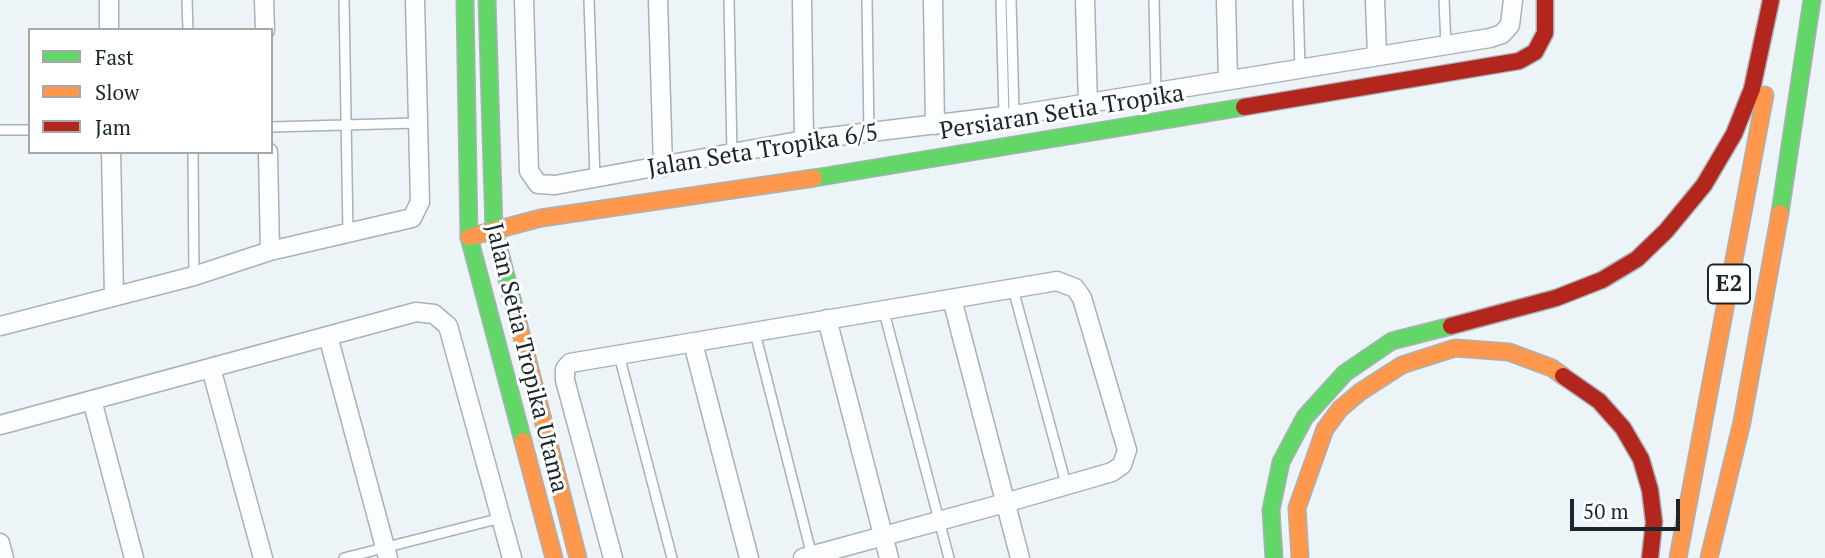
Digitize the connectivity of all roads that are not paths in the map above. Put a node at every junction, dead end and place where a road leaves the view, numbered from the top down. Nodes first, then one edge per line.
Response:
1 (108, 0) edge
2 (187, 0) edge
3 (264, 0) edge
4 (344, 0) edge
5 (415, 0) edge
6 (465, 0) edge
7 (487, 0) edge
8 (524, 0) edge
9 (589, 0) edge
10 (658, 0) edge
11 (729, 0) edge
12 (802, 0) edge
13 (867, 0) edge
14 (933, 0) edge
15 (1001, 0) edge
16 (1011, 0) edge
17 (1085, 0) edge
18 (1154, 0) edge
19 (1226, 0) edge
20 (1298, 0) edge
21 (1375, 0) edge
22 (1444, 0) edge
23 (1545, 0) edge
24 (1771, 0) edge
25 (1782, 0) edge
26 (1812, 0) edge
27 (1513, 8) edge
28 (109, 28) edge
29 (188, 28) edge
30 (265, 28) edge
31 (1446, 45) junction
32 (1377, 55) junction
33 (1300, 68) junction
34 (1228, 79) junction
35 (1156, 91) junction
36 (1088, 105) junction
37 (1012, 115) junction
38 (417, 123) junction
39 (346, 124) junction
40 (935, 125) junction
41 (273, 127) edge
42 (0, 130) edge
43 (28, 130) edge
44 (869, 134) junction
45 (804, 140) junction
46 (111, 154) edge
47 (193, 154) edge
48 (268, 154) edge
49 (732, 154) junction
50 (663, 167) junction
51 (595, 178) junction
52 (492, 179) junction
53 (541, 218) junction
54 (494, 230) junction
55 (348, 234) junction
56 (469, 237) junction
57 (270, 251) junction
58 (194, 276) junction
59 (1013, 289) junction
60 (114, 296) junction
61 (952, 299) junction
62 (884, 312) junction
63 (827, 319) junction
64 (0, 326) edge
65 (755, 333) junction
66 (328, 336) junction
67 (693, 342) junction
68 (619, 355) junction
69 (211, 368) junction
70 (92, 400) junction
71 (1742, 422) junction
72 (0, 425) edge
73 (1066, 484) junction
74 (1005, 503) junction
75 (501, 518) junction
76 (939, 522) junction
77 (1732, 531) dead end
78 (883, 536) junction
79 (0, 542) edge
80 (386, 553) edge
81 (808, 557) edge
82 (4, 558) edge
83 (134, 558) edge
84 (263, 558) edge
85 (344, 558) edge
86 (512, 558) edge
87 (554, 558) edge
88 (578, 558) edge
89 (613, 558) edge
90 (671, 558) edge
91 (749, 558) edge
92 (889, 558) edge
93 (949, 558) edge
94 (1020, 558) edge
95 (1274, 558) edge
96 (1300, 558) edge
97 (1650, 558) edge
98 (1678, 558) edge
99 (1709, 558) edge

1 - 28 street
2 - 29 lane
3 - 30 street
4 - 39 lane
5 - 38 street
6 - 56 main road, Jalan Setia Tropika Utama
7 - 52 main road, Jalan Setia Tropika Utama
8 - 51 street, Jalan Seta Tropika 6/5
9 - 51 lane
10 - 50 street
11 - 49 lane
12 - 45 street
13 - 44 lane
14 - 40 street
15 - 37 lane
16 - 37 lane
17 - 36 street
18 - 35 lane
19 - 34 street
20 - 33 lane
21 - 32 street
22 - 31 lane
23 - 53 main road, Persiaran Setia Tropika
24 - 95 main road
25 - 98 main road, E2
26 - 71 main road, E2
27 - 31 street, Jalan Seta Tropika 6/5
31 - 32 street, Jalan Seta Tropika 6/5
32 - 33 street, Jalan Seta Tropika 6/5
33 - 34 street, Jalan Seta Tropika 6/5
34 - 35 street, Jalan Seta Tropika 6/5
35 - 36 street, Jalan Seta Tropika 6/5
36 - 37 street, Jalan Seta Tropika 6/5
37 - 40 street, Jalan Seta Tropika 6/5
38 - 39 lane
38 - 55 street
39 - 41 lane
39 - 55 lane
40 - 44 street, Jalan Seta Tropika 6/5
42 - 43 lane
44 - 45 street, Jalan Seta Tropika 6/5
45 - 49 street, Jalan Seta Tropika 6/5
46 - 60 street
47 - 58 lane
48 - 57 street
49 - 50 street, Jalan Seta Tropika 6/5
50 - 51 street, Jalan Seta Tropika 6/5
52 - 53 main road
52 - 54 main road, Jalan Setia Tropika Utama
53 - 54 main road, Persiaran Setia Tropika
54 - 56 main road, Persiaran Setia Tropika
54 - 88 main road, Jalan Setia Tropika Utama
55 - 57 street
56 - 87 main road, Jalan Setia Tropika Utama
57 - 58 street
58 - 60 street
59 - 61 street
59 - 73 lane
59 - 73 street
60 - 64 street
61 - 62 street
61 - 74 street
62 - 63 street
62 - 76 lane
63 - 65 street
63 - 78 street
65 - 67 street
65 - 81 lane
66 - 69 street
66 - 75 street
66 - 80 street
67 - 68 street
67 - 91 street
68 - 89 street
68 - 90 lane
69 - 70 street
69 - 84 street
70 - 72 street
70 - 83 street
71 - 77 main road
71 - 99 main road, E2
73 - 74 street
74 - 76 street
74 - 94 street
75 - 80 lane
75 - 86 street
76 - 78 street
76 - 93 lane
78 - 81 street
78 - 92 street
79 - 82 street
80 - 85 lane
96 - 97 main road

